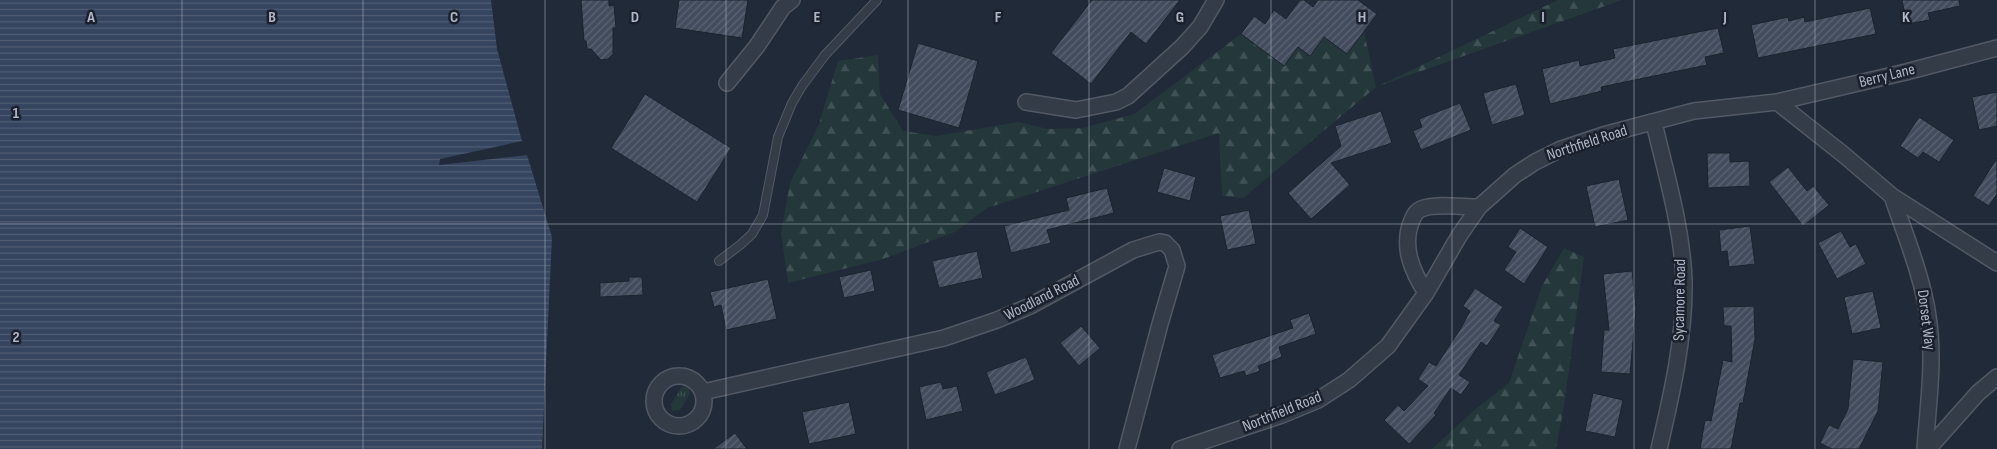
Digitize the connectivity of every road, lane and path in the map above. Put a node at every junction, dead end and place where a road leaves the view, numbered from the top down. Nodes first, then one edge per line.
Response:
1 (792, 0) edge
2 (877, 0) edge
3 (1216, 0) edge
4 (1997, 48) edge
5 (727, 83) dead end
6 (1026, 102) dead end
7 (1777, 102) junction
8 (1654, 123) junction
9 (1892, 196) junction
10 (1479, 207) junction
11 (719, 261) dead end
12 (1997, 262) edge
13 (1426, 293) junction
14 (1997, 377) edge
15 (703, 392) dead end
16 (1127, 449) edge
17 (1180, 449) edge
18 (1659, 449) edge
19 (1926, 449) edge

1 - 5 street
2 - 11 lane
3 - 6 street
4 - 7 street, Berry Lane
7 - 8 street, Northfield Road
7 - 9 street
8 - 10 street, Northfield Road
8 - 18 street, Sycamore Road
9 - 12 street
9 - 19 street, Dorset Way
10 - 13 street, Northfield Road
10 - 13 street
13 - 17 street, Northfield Road
14 - 19 street
15 - 16 street, Woodland Road

